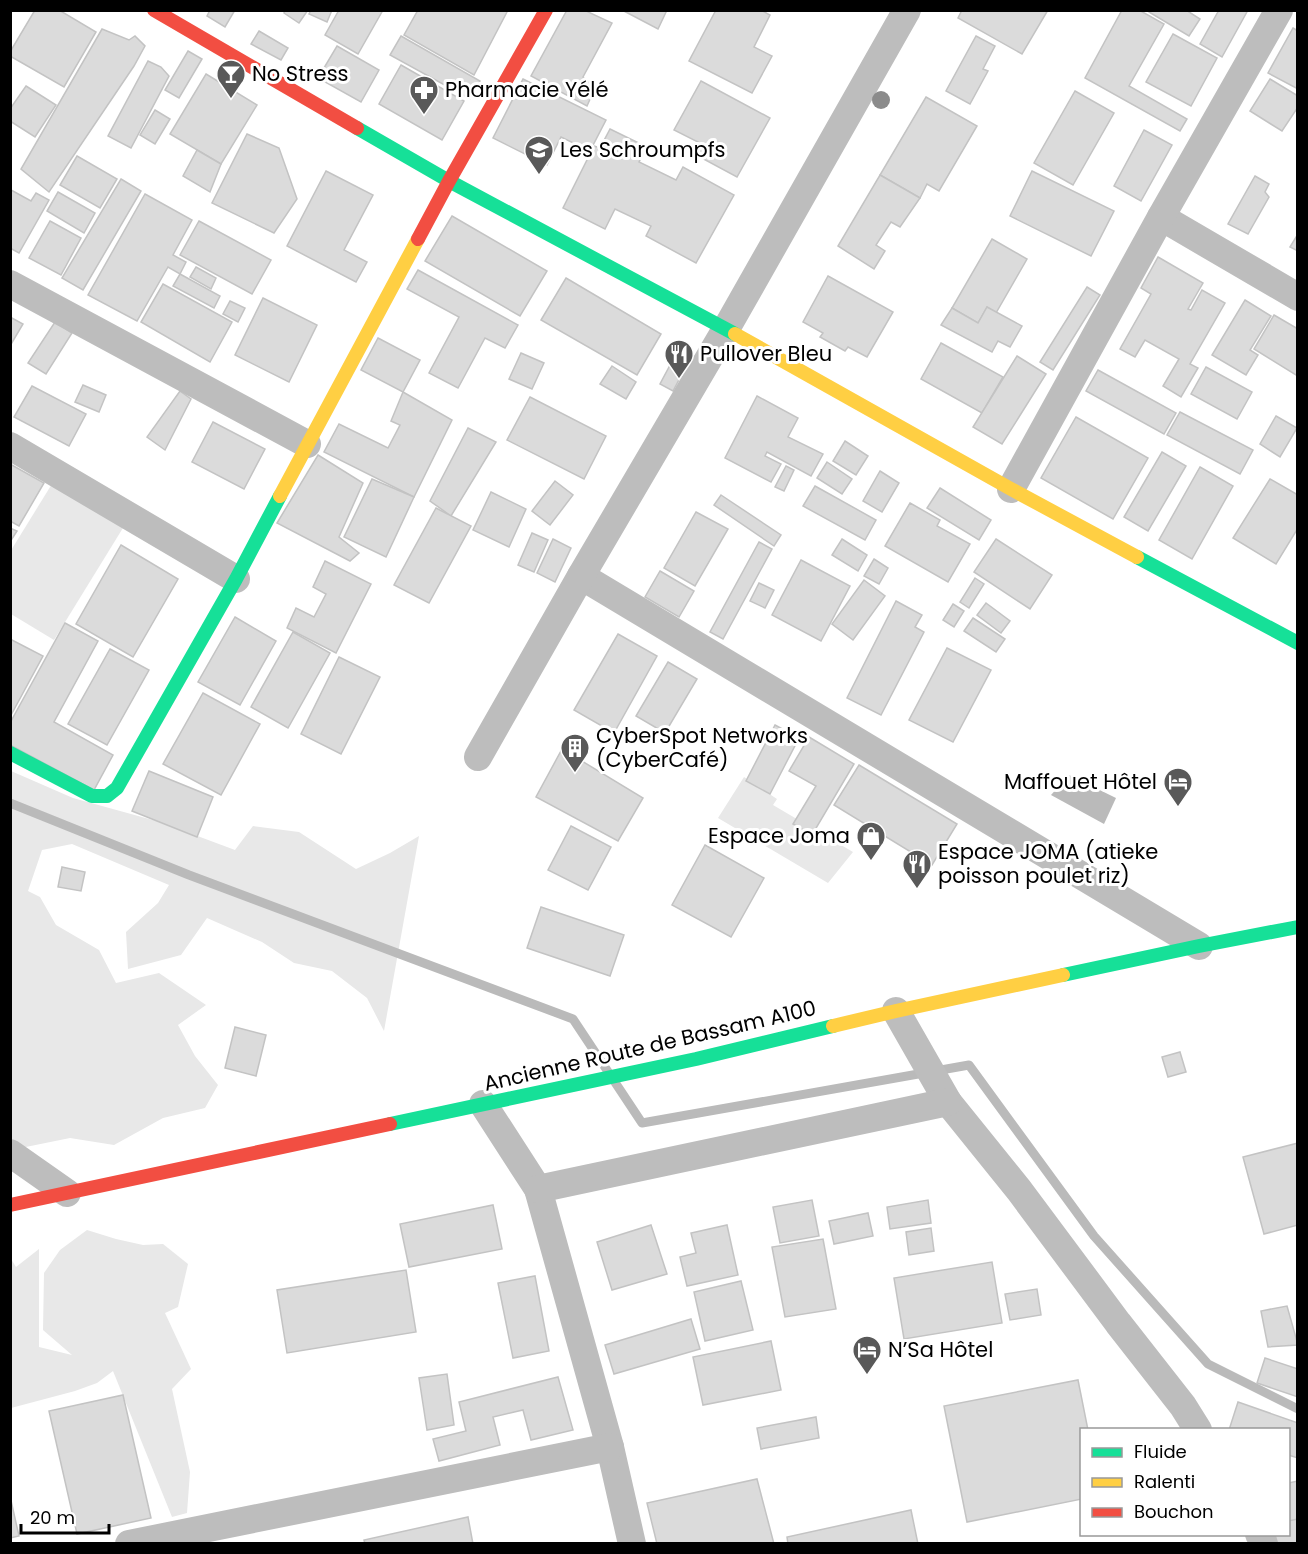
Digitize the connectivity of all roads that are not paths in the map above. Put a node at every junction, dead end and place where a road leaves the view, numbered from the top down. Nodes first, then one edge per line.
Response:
1 (154, 10) edge
2 (546, 10) edge
3 (907, 10) edge
4 (1279, 10) edge
5 (449, 181) junction
6 (1161, 218) junction
7 (10, 284) edge
8 (1298, 297) edge
9 (726, 329) junction
10 (307, 444) junction
11 (10, 446) edge
12 (1011, 489) junction
13 (580, 576) junction
14 (236, 579) junction
15 (1298, 643) edge
16 (10, 753) edge
17 (478, 757) dead end
18 (1298, 927) edge
19 (1199, 946) junction
20 (896, 1011) junction
21 (948, 1102) junction
22 (483, 1104) junction
23 (10, 1153) edge
24 (538, 1189) junction
25 (67, 1193) junction
26 (10, 1205) edge
27 (1197, 1428) edge
28 (610, 1447) junction
29 (174, 1539) edge
30 (129, 1544) edge
31 (632, 1544) edge

1 - 5 street
2 - 5 street
3 - 9 street
4 - 6 street
5 - 9 street
5 - 10 street
6 - 8 street
6 - 12 street
7 - 10 street
9 - 12 street
9 - 13 street
10 - 14 street
11 - 14 street
12 - 15 street
13 - 17 street
13 - 19 street
14 - 16 street
18 - 19 street, Ancienne Route de Bassam A100
19 - 20 street, Ancienne Route de Bassam A100
20 - 21 street
20 - 22 street, Ancienne Route de Bassam A100
21 - 24 street
21 - 27 street
22 - 24 street
22 - 25 street, Ancienne Route de Bassam A100
23 - 25 street
24 - 28 street
25 - 26 street, Ancienne Route de Bassam A100
28 - 29 street
28 - 31 street
29 - 30 street

